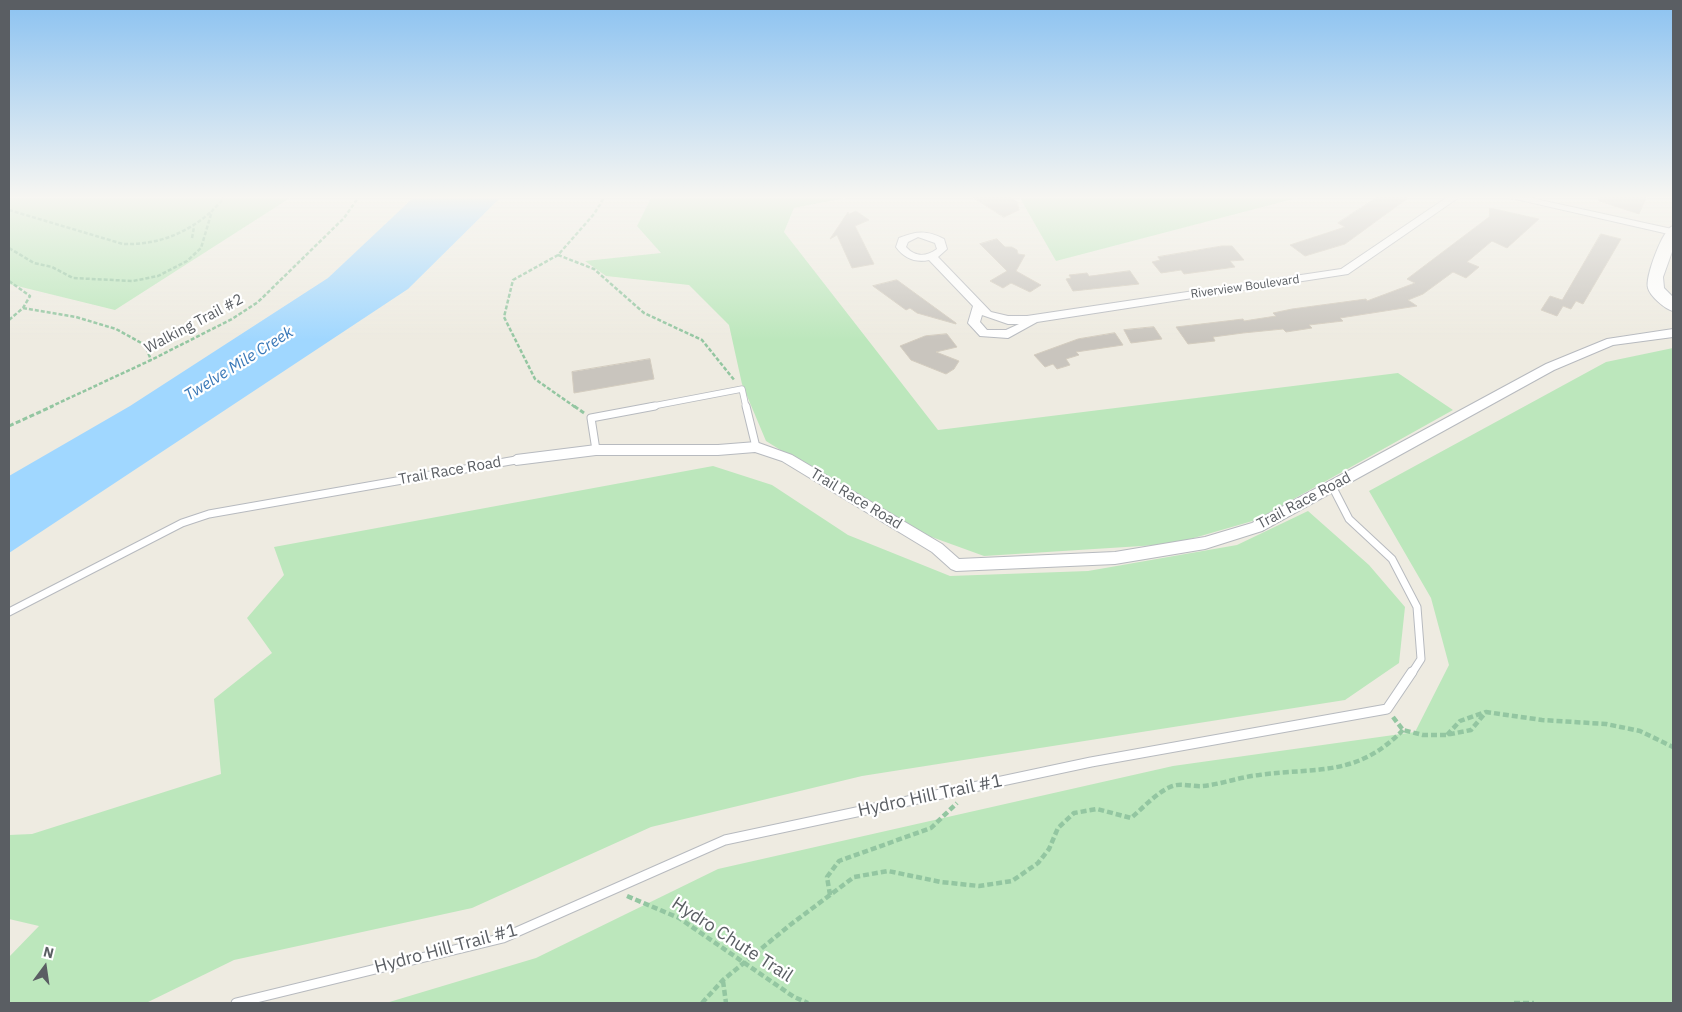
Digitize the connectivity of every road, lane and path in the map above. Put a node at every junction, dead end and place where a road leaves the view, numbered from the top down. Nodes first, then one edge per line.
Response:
1 (202, 245) edge
2 (316, 245) edge
3 (567, 245) edge
4 (1383, 245) edge
5 (1667, 245) edge
6 (9, 248) edge
7 (558, 255) junction
8 (932, 257) dead end
9 (9, 281) edge
10 (979, 305) junction
11 (1673, 306) edge
12 (23, 308) junction
13 (1044, 316) junction
14 (9, 320) edge
15 (1673, 333) edge
16 (151, 360) junction
17 (742, 389) junction
18 (591, 418) junction
19 (9, 426) edge
20 (756, 448) junction
21 (596, 450) junction
22 (516, 460) joint
23 (1332, 486) junction
24 (9, 612) edge
25 (1387, 709) junction
26 (1486, 712) junction
27 (1403, 730) junction
28 (1446, 736) junction
29 (1673, 746) edge
30 (959, 790) junction
31 (613, 890) junction
32 (830, 895) junction
33 (746, 962) junction
34 (723, 980) junction
35 (236, 1003) edge
36 (702, 1003) edge
37 (726, 1003) edge
38 (808, 1003) edge
39 (1516, 1003) edge
40 (1534, 1003) edge

1 - 6 path
2 - 16 path, Walking Trail #2
3 - 7 path
4 - 13 street, Riverview Boulevard
5 - 11 street
7 - 17 path
7 - 18 path
8 - 10 street, Riverview Boulevard
9 - 12 path
10 - 13 street, Riverview Boulevard
10 - 13 street, Riverview Boulevard
12 - 14 path
12 - 16 path
15 - 23 street, Trail Race Road
16 - 19 path, Walking Trail #2
17 - 18 lane
17 - 20 lane
18 - 21 lane
20 - 21 street, Trail Race Road
20 - 23 street, Trail Race Road
21 - 22 street, Trail Race Road
22 - 24 lane, Trail Race Road
23 - 25 lane
25 - 27 path
25 - 30 lane, Hydro Hill Trail #1
26 - 28 path
26 - 28 path
26 - 29 path
27 - 28 path
27 - 32 path
30 - 31 lane, Hydro Hill Trail #1
30 - 32 path
31 - 33 path, Hydro Chute Trail
31 - 35 lane, Hydro Hill Trail #1
32 - 33 path
33 - 34 path
33 - 38 path, Hydro Chute Trail
34 - 36 path
34 - 37 path
39 - 40 path

